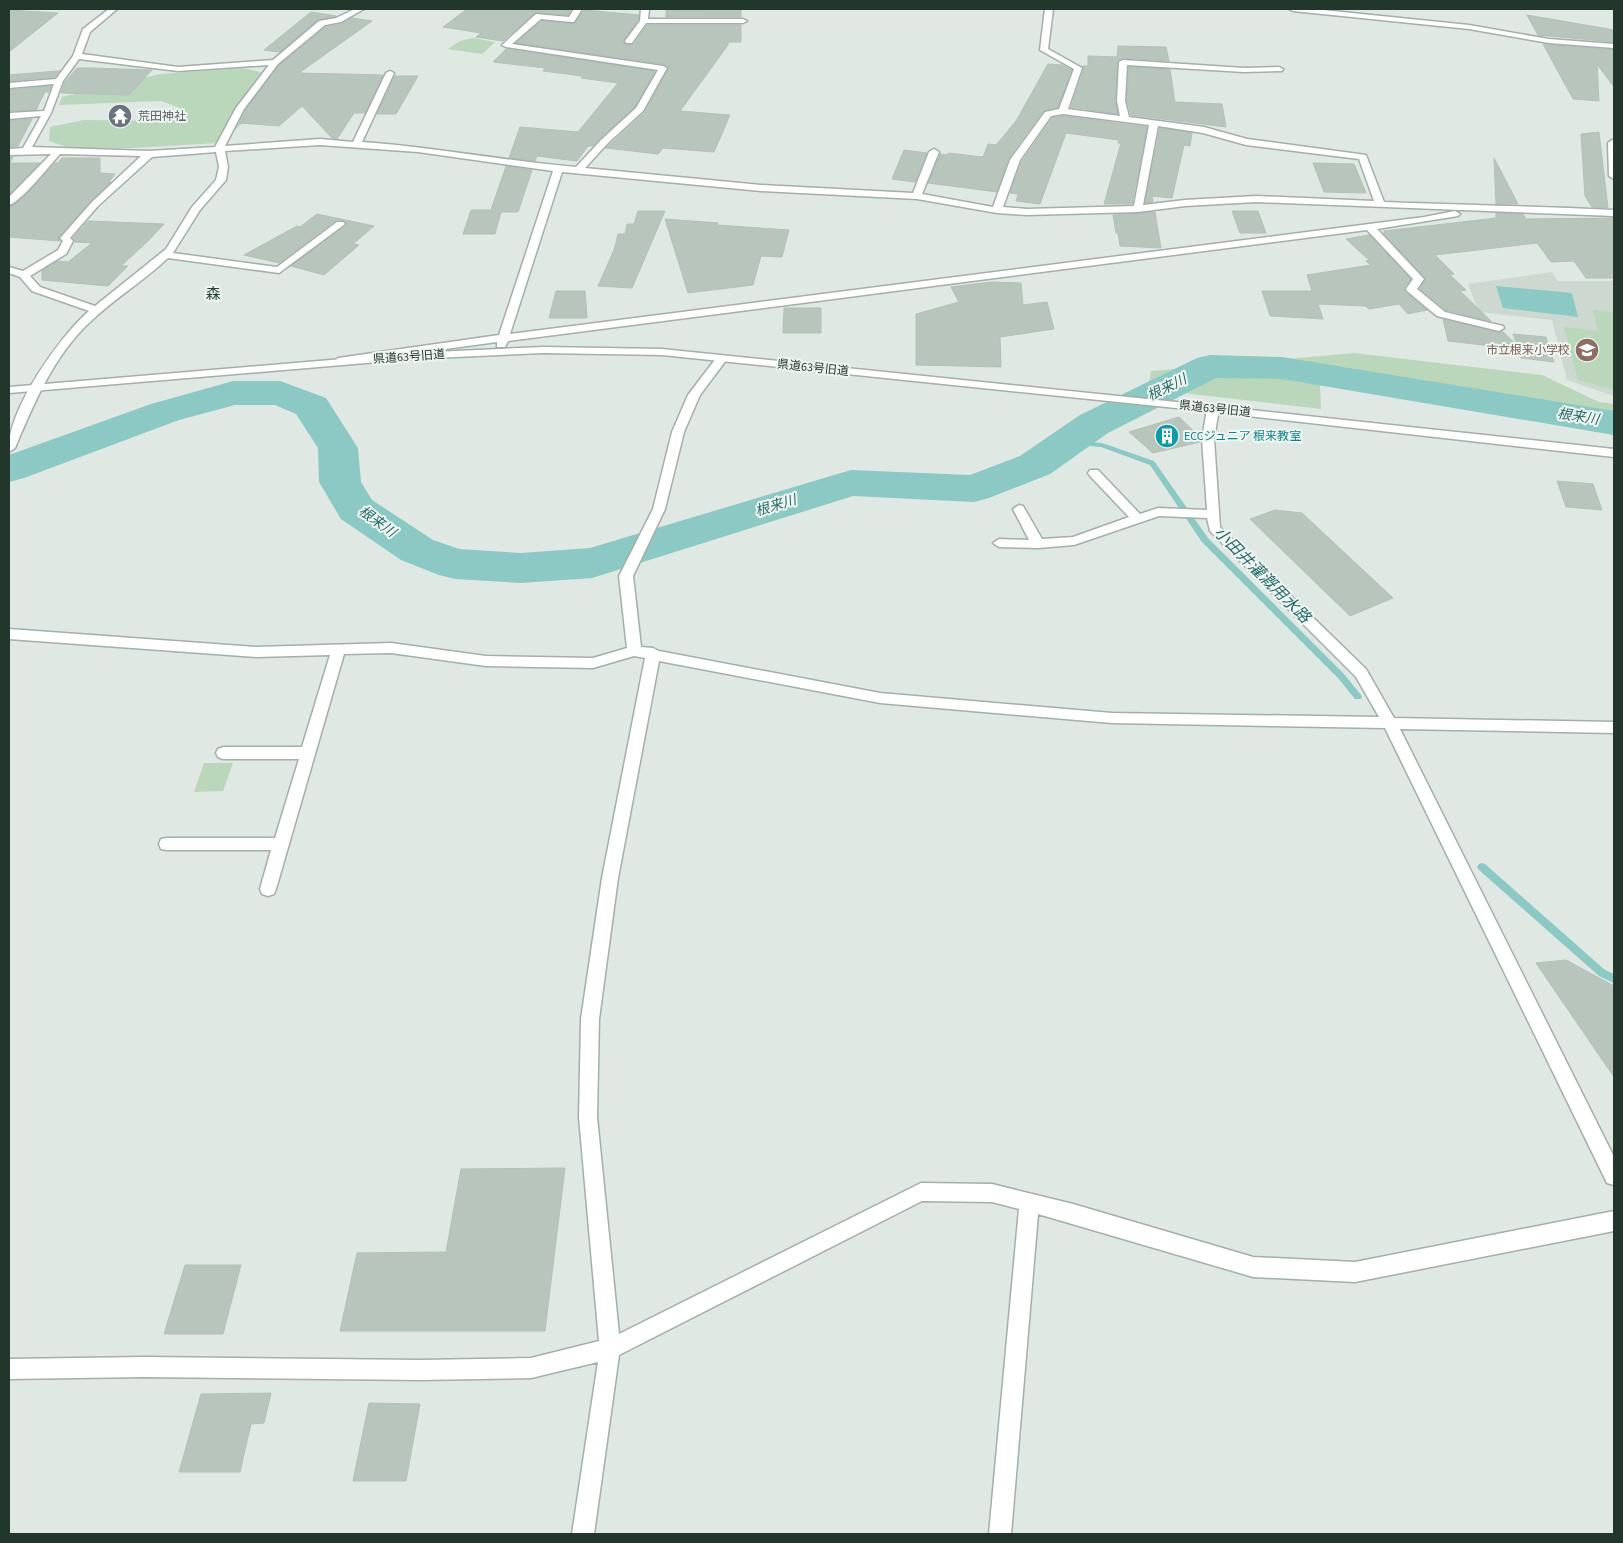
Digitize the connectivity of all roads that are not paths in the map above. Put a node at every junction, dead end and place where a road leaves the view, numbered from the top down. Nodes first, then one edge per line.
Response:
1 (113, 9) edge
2 (360, 9) edge
3 (578, 9) edge
4 (645, 9) edge
5 (1049, 9) edge
6 (1293, 9) edge
7 (644, 21) junction
8 (743, 21) dead end
9 (629, 41) dead end
10 (1614, 46) edge
11 (77, 56) junction
12 (275, 62) junction
13 (1280, 69) dead end
14 (390, 73) dead end
15 (59, 81) junction
16 (9, 85) edge
17 (1064, 111) junction
18 (47, 113) junction
19 (9, 116) edge
20 (1125, 120) junction
21 (1154, 123) junction
22 (1612, 143) dead end
23 (356, 145) junction
24 (219, 148) junction
25 (26, 150) junction
26 (9, 152) edge
27 (57, 152) junction
28 (934, 152) dead end
29 (149, 154) junction
30 (559, 168) junction
31 (579, 170) junction
32 (1614, 176) edge
33 (917, 196) junction
34 (9, 202) edge
35 (1380, 205) junction
36 (1138, 209) junction
37 (1478, 209) junction
38 (996, 210) junction
39 (1614, 213) edge
40 (340, 224) dead end
41 (1370, 227) junction
42 (166, 255) junction
43 (9, 270) edge
44 (24, 275) junction
45 (96, 310) junction
46 (1499, 328) dead end
47 (504, 338) junction
48 (499, 351) junction
49 (721, 358) junction
50 (325, 362) junction
51 (37, 388) junction
52 (9, 390) edge
53 (1213, 409) junction
54 (9, 448) edge
55 (1614, 454) edge
56 (1094, 473) dead end
57 (1019, 509) dead end
58 (1208, 514) junction
59 (1136, 518) junction
60 (999, 543) dead end
61 (1038, 544) junction
62 (9, 634) edge
63 (338, 650) junction
64 (634, 651) junction
65 (653, 653) junction
66 (1390, 724) junction
67 (1614, 727) edge
68 (308, 752) junction
69 (223, 753) dead end
70 (167, 844) dead end
71 (281, 844) junction
72 (268, 890) dead end
73 (1614, 1176) edge
74 (1029, 1202) junction
75 (1614, 1221) edge
76 (610, 1349) junction
77 (9, 1369) edge
78 (583, 1534) edge
79 (1000, 1534) edge

1 - 11 street
2 - 12 street
3 - 31 street
4 - 7 street
5 - 17 street
6 - 10 street
7 - 8 street
7 - 9 street
11 - 12 street
11 - 15 street
12 - 24 street
13 - 20 street
14 - 23 street
15 - 16 street
15 - 18 street
17 - 20 street
17 - 38 street
18 - 19 street
18 - 25 street
20 - 21 street
21 - 35 street
21 - 36 street
22 - 32 street
23 - 24 street
23 - 30 street
24 - 29 street
24 - 42 street
25 - 26 street
25 - 27 street
27 - 29 street
27 - 34 street
28 - 33 street
29 - 44 street
30 - 31 street
30 - 47 street
31 - 33 street
33 - 38 street
35 - 36 street
35 - 37 street
36 - 38 street
37 - 39 street
37 - 41 street
40 - 42 street
41 - 46 street
41 - 47 street
42 - 45 street
43 - 44 street
44 - 45 street
45 - 51 street
47 - 48 street
47 - 50 street
48 - 49 street, 県道63号旧道
48 - 50 street, 県道63号旧道
49 - 53 street, 県道63号旧道
49 - 64 street
50 - 51 street, 県道63号旧道
51 - 52 street, 県道63号旧道
51 - 54 street
53 - 55 street, 県道63号旧道
53 - 58 street
56 - 59 street
57 - 61 street
58 - 59 street
58 - 66 street
59 - 61 street
60 - 61 street
62 - 63 street
63 - 64 street
63 - 68 street
64 - 65 street
65 - 66 street
65 - 76 street
66 - 67 street
66 - 73 street
68 - 69 street
68 - 71 street
70 - 71 street
71 - 72 street
74 - 75 street
74 - 76 street
74 - 79 street
76 - 77 street
76 - 78 street

